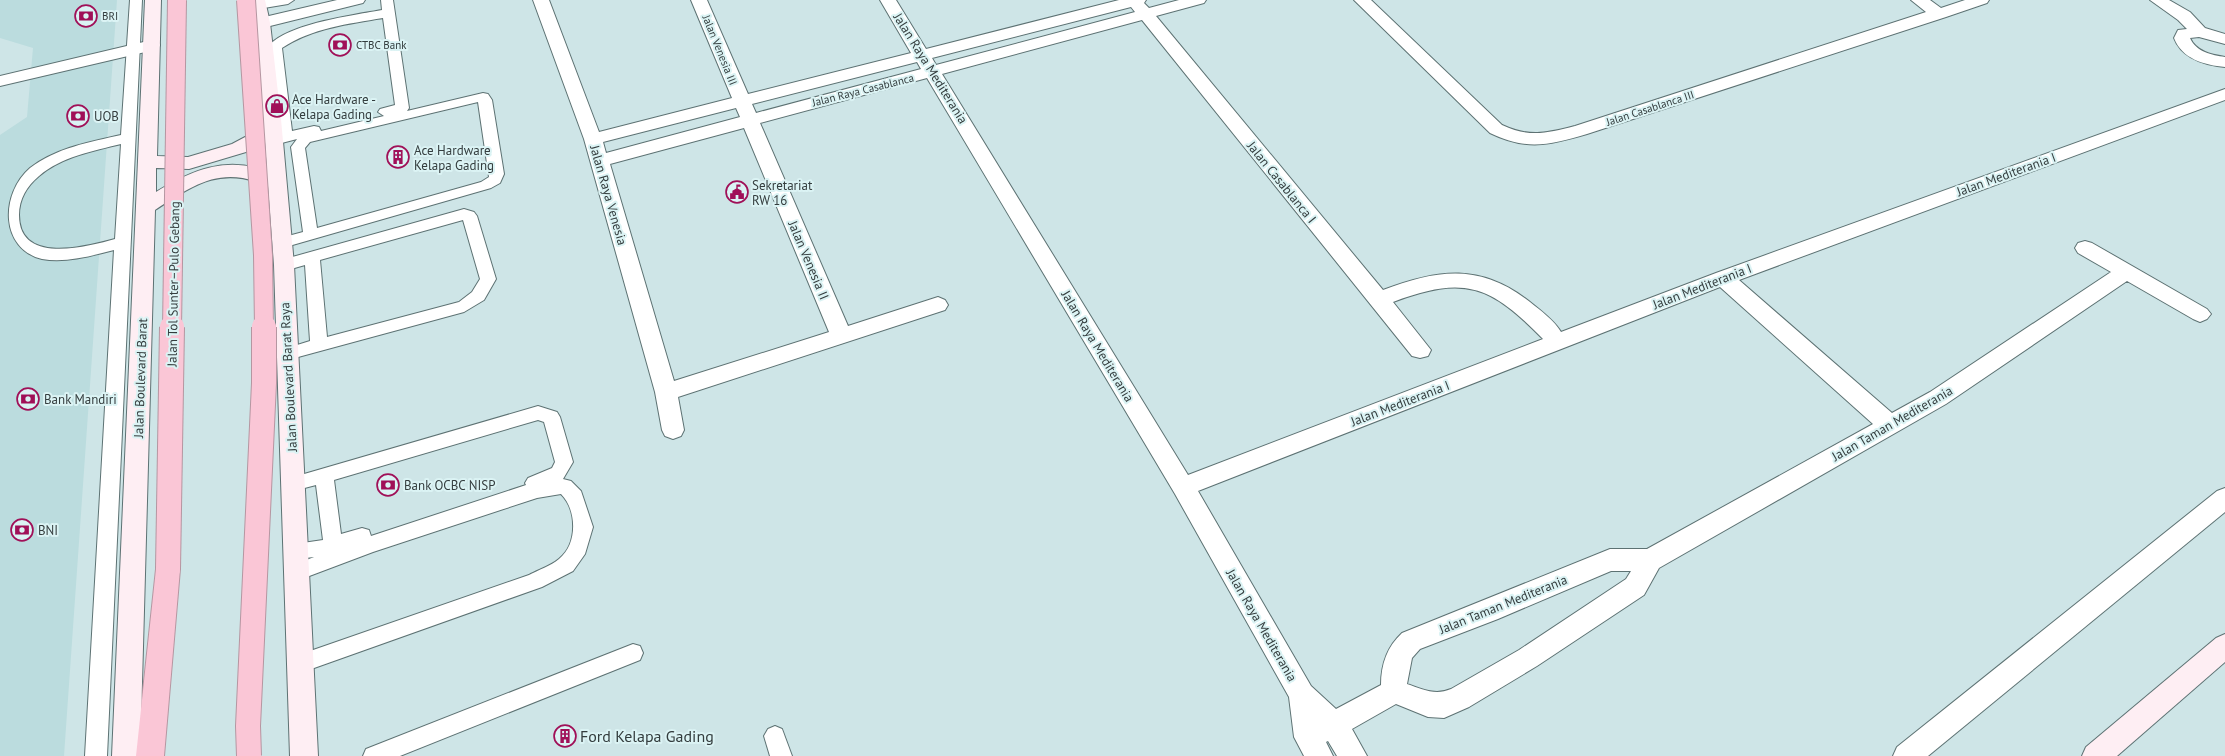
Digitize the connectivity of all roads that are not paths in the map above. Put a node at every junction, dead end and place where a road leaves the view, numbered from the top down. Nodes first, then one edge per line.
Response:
1 (136, 0) edge
2 (153, 0) edge
3 (177, 0) edge
4 (288, 0) edge
5 (357, 0) edge
6 (541, 0) edge
7 (699, 0) edge
8 (888, 0) edge
9 (1198, 0) edge
10 (1362, 0) edge
11 (1919, 0) edge
12 (1981, 0) edge
13 (2158, 0) edge
14 (1137, 4) edge
15 (388, 6) edge
16 (256, 7) edge
17 (1940, 14) junction
18 (2199, 32) junction
19 (2225, 39) edge
20 (143, 47) junction
21 (2225, 62) edge
22 (928, 63) junction
23 (0, 81) edge
24 (2225, 94) edge
25 (740, 100) junction
26 (748, 119) junction
27 (278, 135) junction
28 (129, 138) junction
29 (592, 139) junction
30 (598, 160) junction
31 (148, 162) junction
32 (276, 182) junction
33 (146, 207) junction
34 (311, 235) junction
35 (122, 243) junction
36 (282, 243) junction
37 (2085, 248) dead end
38 (312, 256) junction
39 (284, 265) junction
40 (2126, 272) junction
41 (1723, 278) junction
42 (1378, 300) junction
43 (938, 305) dead end
44 (2200, 314) dead end
45 (842, 334) junction
46 (1552, 335) dead end
47 (319, 345) junction
48 (1420, 350) dead end
49 (287, 354) junction
50 (666, 392) junction
51 (1891, 426) junction
52 (673, 430) dead end
53 (324, 474) junction
54 (293, 484) junction
55 (1183, 487) junction
56 (2225, 498) edge
57 (334, 545) junction
58 (296, 551) junction
59 (1650, 560) junction
60 (296, 573) junction
61 (2225, 646) edge
62 (632, 653) dead end
63 (300, 664) junction
64 (1394, 692) junction
65 (1302, 695) junction
66 (1333, 725) junction
67 (1314, 747) edge
68 (96, 756) edge
69 (126, 756) edge
70 (150, 756) edge
71 (249, 756) edge
72 (304, 756) edge
73 (374, 756) edge
74 (1353, 756) edge
75 (1907, 756) edge
76 (2096, 756) edge

1 - 20 lane
2 - 20 main road, Jalan Boulevard Barat
3 - 70 highway, Jalan Tol Sunter–Pulo Gebang, bridge
4 - 16 lane
5 - 16 street
6 - 29 street, Jalan Raya Venesia
7 - 25 street, Jalan Venesia III
8 - 22 street, Jalan Raya Mediterania
9 - 14 street, Jalan Raya Casablanca
10 - 17 street, Jalan Casablanca III
11 - 17 street
12 - 17 street, Jalan Casablanca III
13 - 18 street
14 - 22 street, Jalan Raya Casablanca
14 - 42 street, Jalan Casablanca I
15 - 27 lane
15 - 27 lane
16 - 27 main road, Jalan Boulevard Barat Raya
16 - 71 highway, bridge
18 - 19 street
18 - 21 street
20 - 23 street
20 - 28 lane
20 - 31 main road, Jalan Boulevard Barat
22 - 25 street, Jalan Raya Casablanca
22 - 26 street, Jalan Raya Casablanca
22 - 55 street, Jalan Raya Mediterania
24 - 41 street, Jalan Mediterania I
25 - 26 street, Jalan Venesia III
25 - 29 street, Jalan Raya Casablanca
26 - 30 street, Jalan Raya Casablanca
26 - 45 street, Jalan Venesia II
27 - 31 main road
27 - 32 main road, Jalan Boulevard Barat Raya
28 - 35 lane
28 - 35 lane
29 - 30 street, Jalan Raya Venesia
30 - 50 street, Jalan Raya Venesia
31 - 33 main road, Jalan Boulevard Barat
32 - 33 main road
32 - 36 main road, Jalan Boulevard Barat Raya
33 - 69 main road, Jalan Boulevard Barat
34 - 34 lane
34 - 36 lane
35 - 68 lane
36 - 39 main road, Jalan Boulevard Barat Raya
37 - 40 street
38 - 39 lane
38 - 47 lane
38 - 47 lane
39 - 49 main road, Jalan Boulevard Barat Raya
40 - 44 street
40 - 51 street, Jalan Taman Mediterania
41 - 51 street
41 - 55 street, Jalan Mediterania I
42 - 46 street
42 - 48 street, Jalan Casablanca I
43 - 45 street
45 - 50 street
47 - 49 lane
49 - 54 main road, Jalan Boulevard Barat Raya
50 - 52 street, Jalan Raya Venesia
51 - 59 street, Jalan Taman Mediterania
53 - 54 lane
53 - 57 lane
53 - 57 lane
54 - 58 main road, Jalan Boulevard Barat Raya
55 - 65 street, Jalan Raya Mediterania
56 - 75 street
57 - 58 lane
58 - 60 main road, Jalan Boulevard Barat Raya
59 - 64 street
59 - 64 street, Jalan Taman Mediterania
60 - 63 main road, Jalan Boulevard Barat Raya
60 - 63 lane
61 - 76 main road
62 - 73 lane
63 - 72 main road, Jalan Boulevard Barat Raya
64 - 66 street
65 - 66 street, Jalan Raya Mediterania
65 - 67 street, Jalan Raya Mediterania
66 - 67 street
66 - 74 street, Jalan Raya Mediterania

